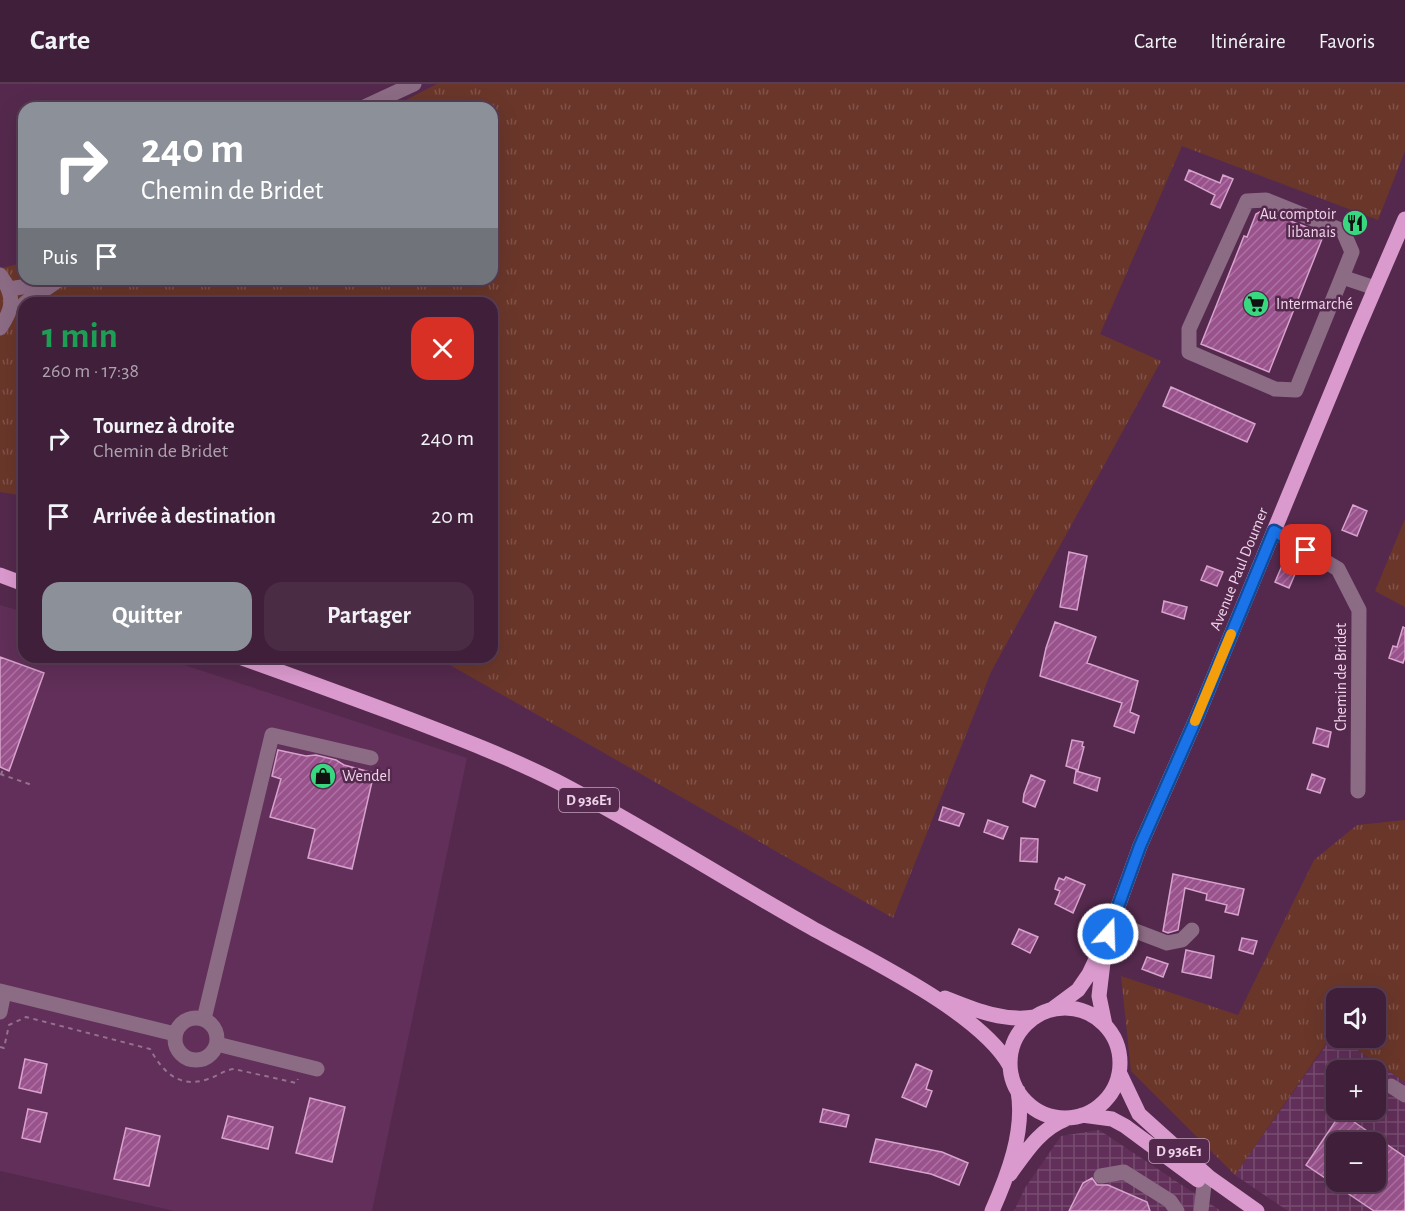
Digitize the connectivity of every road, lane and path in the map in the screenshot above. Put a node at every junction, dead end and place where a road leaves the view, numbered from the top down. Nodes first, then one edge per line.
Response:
1 (414, 84) edge
2 (375, 102) edge
3 (1405, 219) edge
4 (0, 275) edge
5 (1342, 277) junction
6 (26, 285) edge
7 (51, 285) edge
8 (1375, 288) junction
9 (9, 289) junction
10 (34, 297) edge
11 (18, 306) edge
12 (9, 311) junction
13 (0, 328) edge
14 (1274, 531) junction
15 (0, 575) edge
16 (18, 582) edge
17 (255, 663) edge
18 (371, 758) dead end
19 (3, 768) dead end
20 (0, 774) edge
21 (32, 785) dead end
22 (1358, 791) dead end
23 (1110, 928) junction
24 (1192, 930) dead end
25 (918, 988) junction
26 (2, 992) edge
27 (1051, 1010) junction
28 (0, 1012) edge
29 (1035, 1017) junction
30 (204, 1019) junction
31 (1105, 1025) junction
32 (175, 1034) junction
33 (217, 1044) junction
34 (0, 1047) edge
35 (1010, 1066) junction
36 (311, 1067) joint
37 (1120, 1074) junction
38 (1391, 1086) dead end
39 (1018, 1091) junction
40 (1405, 1095) edge
41 (1076, 1117) junction
42 (1101, 1176) dead end
43 (1006, 1179) junction
44 (1204, 1185) junction
45 (992, 1211) edge
46 (1177, 1211) edge
47 (1201, 1211) edge
48 (1240, 1211) edge
49 (1257, 1211) edge

1 - 2 street
3 - 8 main road, Avenue Paul Doumer
4 - 9 street
5 - 5 street
5 - 8 street
6 - 9 street
7 - 10 street
8 - 14 main road, Avenue Paul Doumer
9 - 12 street
11 - 12 street
12 - 13 street
14 - 22 street, Chemin de Bridet
14 - 23 main road, Avenue Paul Doumer
15 - 16 main road
17 - 25 main road, D 936E1
18 - 30 street
19 - 20 path
20 - 21 path
23 - 24 street
23 - 27 main road
23 - 31 main road
25 - 29 main road, D 936E1
25 - 35 main road, D 936E1
26 - 28 street
26 - 32 street
27 - 29 main road
27 - 31 main road
29 - 35 main road
30 - 32 street
30 - 33 street
31 - 37 main road
32 - 33 street
33 - 36 street
34 - 36 path
35 - 39 main road
37 - 41 main road
37 - 49 main road, D 936E1
38 - 40 street
39 - 41 main road
39 - 43 main road
41 - 43 main road
41 - 44 main road, D 936E1
42 - 46 street
43 - 45 main road
44 - 47 street
44 - 48 main road, D 936E1

